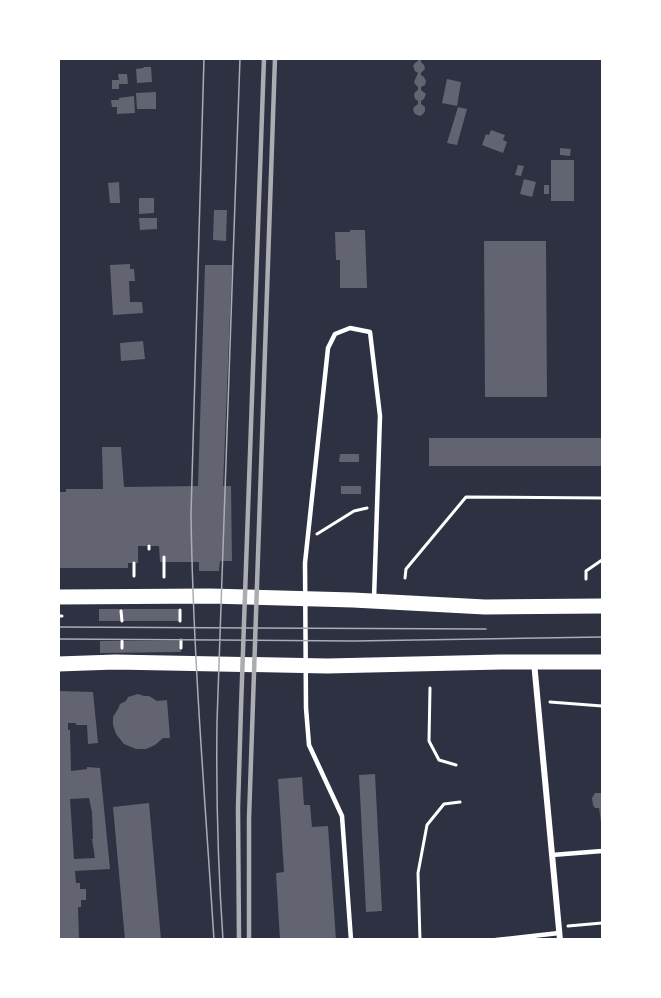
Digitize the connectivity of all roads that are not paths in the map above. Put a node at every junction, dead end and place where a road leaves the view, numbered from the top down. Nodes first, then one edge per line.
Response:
1 (58, 597) edge
2 (374, 601) junction
3 (603, 606) edge
4 (534, 662) junction
5 (603, 662) edge
6 (58, 664) edge
7 (603, 851) edge
8 (552, 855) junction
9 (559, 933) edge
10 (351, 939) edge
11 (496, 939) edge

1 - 2 main road
2 - 3 main road
2 - 10 lane
4 - 5 main road
4 - 6 main road
4 - 8 street
7 - 8 lane
8 - 9 street
9 - 11 lane

